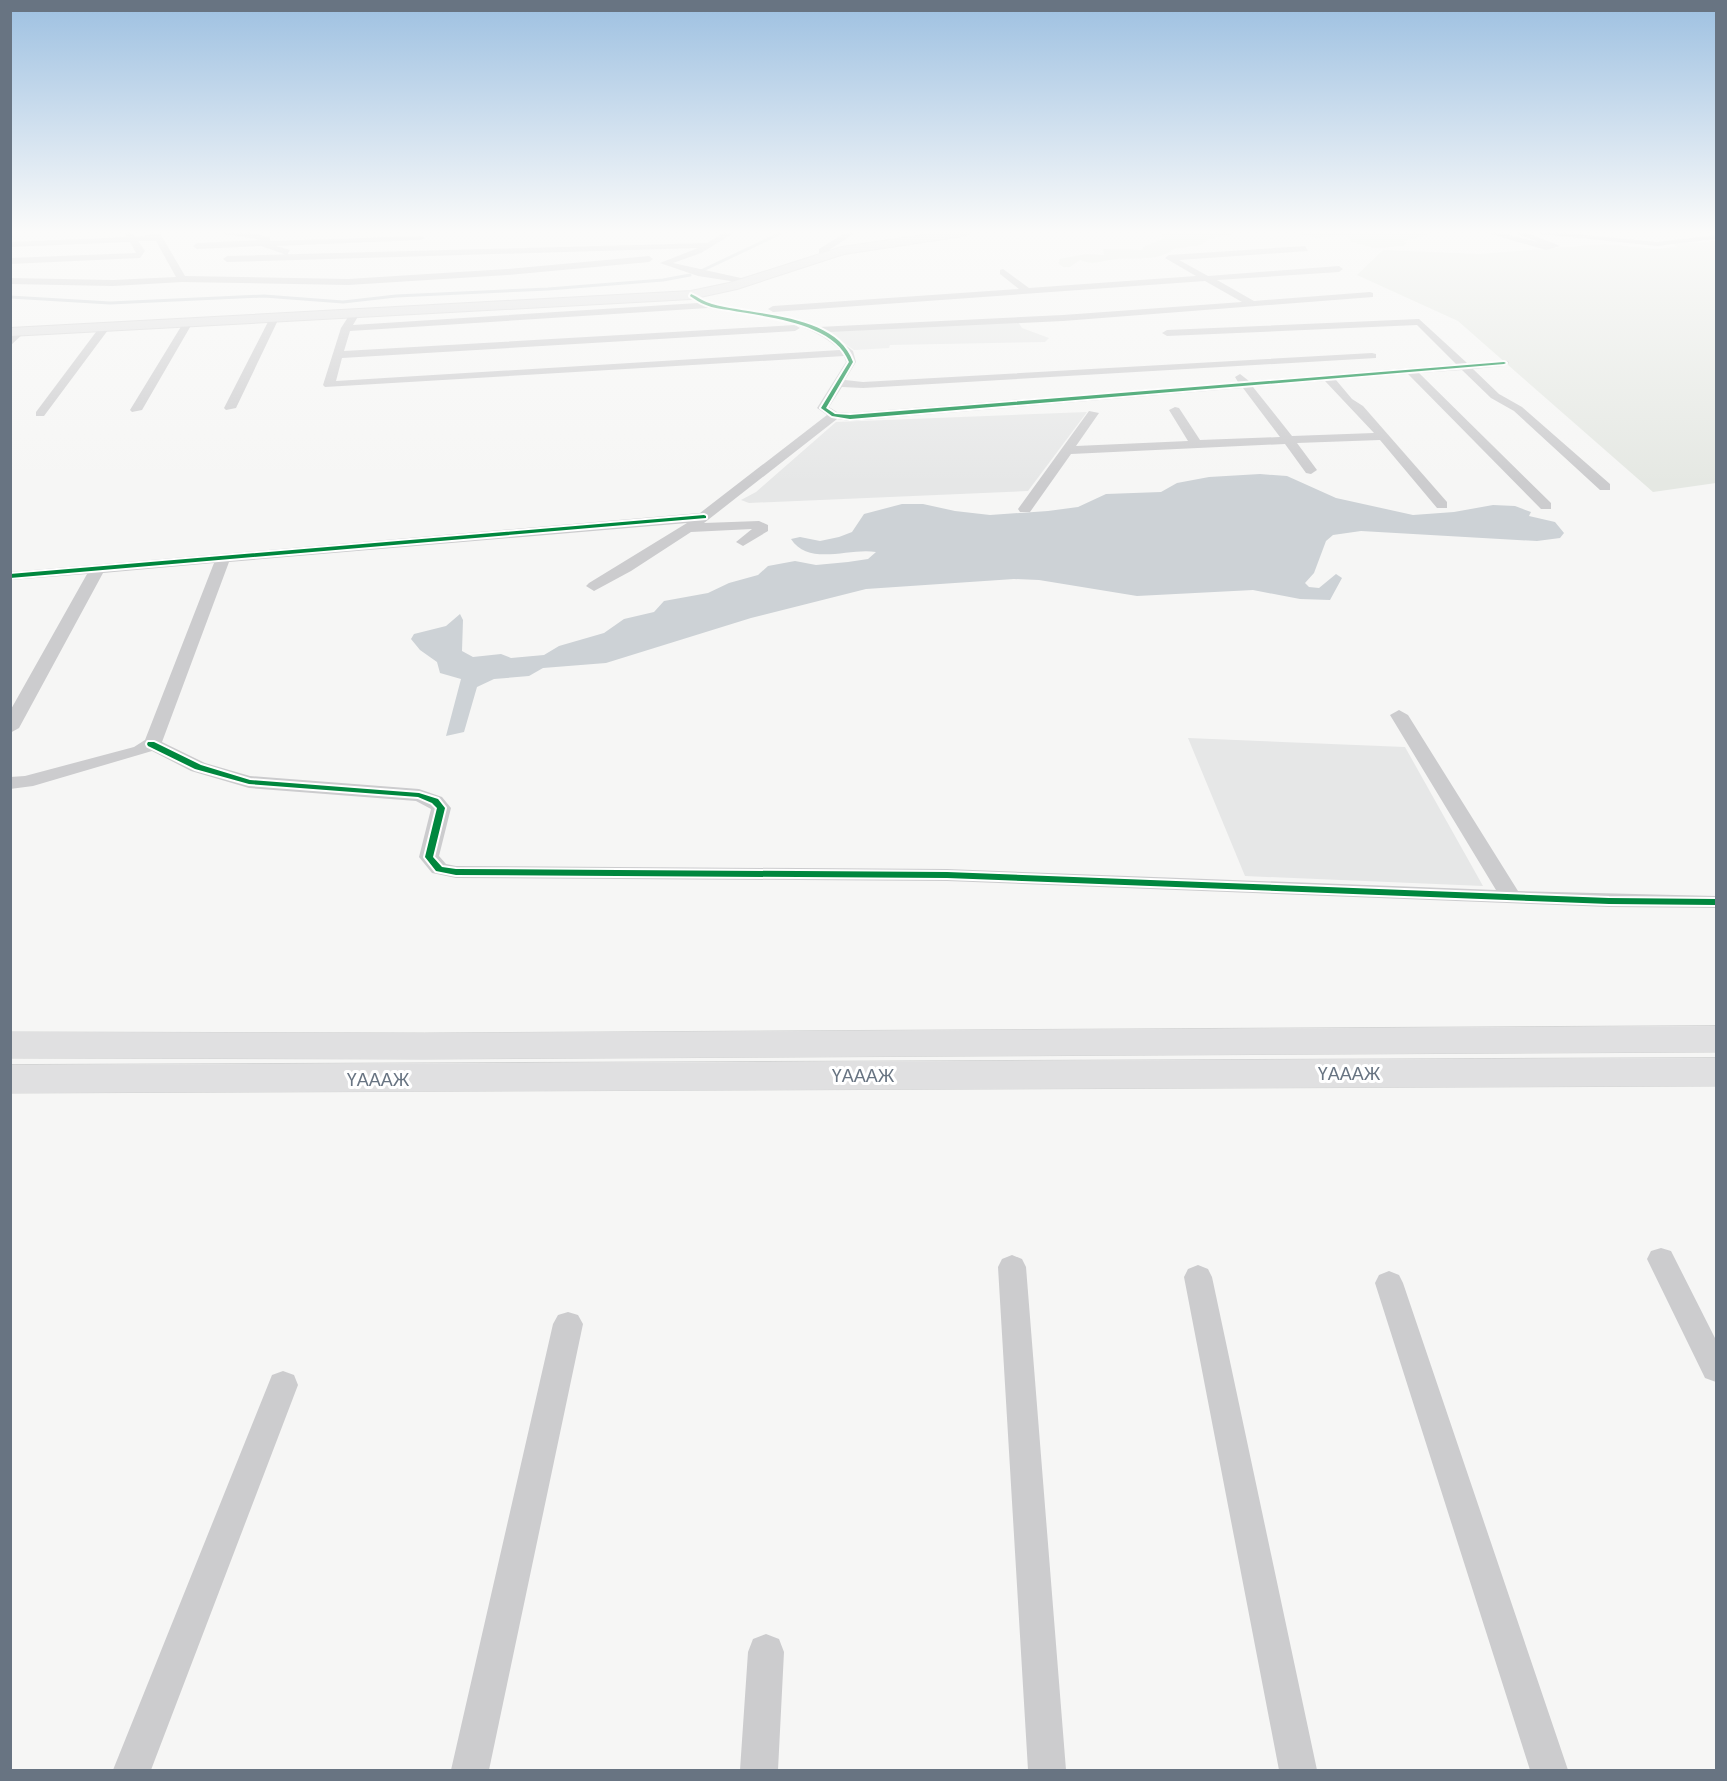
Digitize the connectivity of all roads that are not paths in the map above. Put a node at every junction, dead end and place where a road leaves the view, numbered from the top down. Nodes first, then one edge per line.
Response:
1 (305, 316) edge
2 (353, 316) edge
3 (533, 316) edge
4 (766, 316) edge
5 (1091, 316) edge
6 (1275, 316) edge
7 (274, 318) junction
8 (189, 322) junction
9 (106, 326) junction
10 (1294, 327) junction
11 (346, 328) junction
12 (814, 328) junction
13 (16, 331) edge
14 (1167, 333) dead end
15 (10, 343) edge
16 (1361, 343) dead end
17 (849, 353) junction
18 (337, 355) junction
19 (1372, 356) junction
20 (1504, 363) dead end
21 (1231, 364) junction
22 (1465, 366) junction
23 (1411, 371) junction
24 (1389, 373) junction
25 (1328, 378) junction
26 (838, 383) junction
27 (1246, 385) junction
28 (230, 408) dead end
29 (136, 410) dead end
30 (1175, 410) dead end
31 (1093, 413) dead end
32 (40, 414) dead end
33 (834, 415) junction
34 (1383, 436) junction
35 (1288, 440) junction
36 (1196, 444) junction
37 (1066, 450) junction
38 (1311, 470) dead end
39 (1605, 487) dead end
40 (1442, 505) dead end
41 (1546, 506) dead end
42 (1025, 509) dead end
43 (704, 517) junction
44 (687, 528) junction
45 (743, 542) dead end
46 (223, 558) junction
47 (98, 568) junction
48 (10, 576) edge
49 (594, 586) dead end
50 (1399, 715) dead end
51 (10, 728) edge
52 (151, 744) junction
53 (10, 783) edge
54 (1511, 897) junction
55 (1716, 902) edge
56 (1716, 1040) edge
57 (10, 1045) edge
58 (1716, 1072) edge
59 (10, 1079) edge
60 (1661, 1259) dead end
61 (1012, 1267) dead end
62 (1198, 1277) dead end
63 (1389, 1283) dead end
64 (568, 1324) dead end
65 (1716, 1369) edge
66 (282, 1385) dead end
67 (766, 1652) dead end
68 (132, 1770) edge
69 (470, 1770) edge
70 (759, 1770) edge
71 (1047, 1770) edge
72 (1298, 1770) edge
73 (1549, 1770) edge

1 - 7 main road
2 - 11 street
3 - 11 street
4 - 12 street
5 - 12 street
6 - 10 street
7 - 8 main road
7 - 28 street
8 - 9 main road
8 - 29 street
9 - 13 main road
9 - 32 street
10 - 14 street
10 - 22 street
11 - 18 street
12 - 17 street
12 - 18 street
13 - 15 street
16 - 19 street
17 - 18 street
17 - 26 street
19 - 21 street
19 - 24 street
20 - 22 street
21 - 26 street
21 - 27 street
22 - 23 street
22 - 39 street
23 - 24 street
23 - 41 street
24 - 25 street
25 - 27 street
25 - 34 street
26 - 33 street
27 - 33 street
27 - 35 street
30 - 36 street
31 - 37 street
33 - 43 street
34 - 35 street
34 - 40 street
35 - 36 street
35 - 38 street
36 - 37 street
37 - 42 street
43 - 44 street
43 - 46 street
44 - 45 street
44 - 49 street
46 - 47 street
46 - 52 street
47 - 48 street
47 - 51 street
50 - 54 street
52 - 53 street
52 - 54 street
54 - 55 street
56 - 57 highway, ҮАААЖ
58 - 59 highway, ҮАААЖ
60 - 65 street
61 - 71 street
62 - 72 street
63 - 73 street
64 - 69 street
66 - 68 street
67 - 70 street

